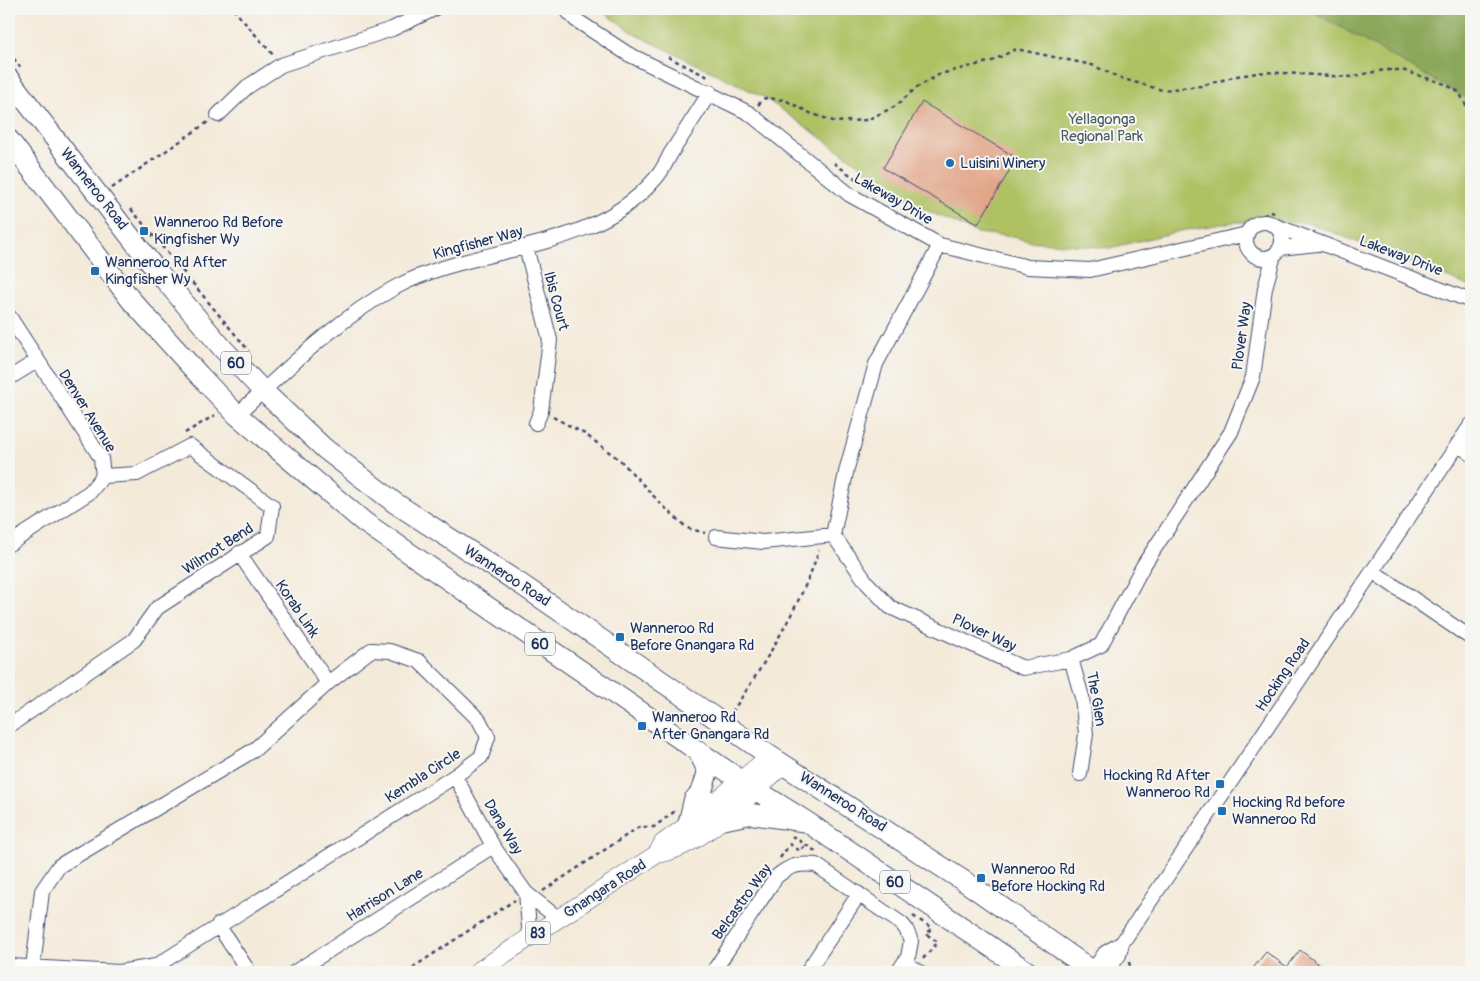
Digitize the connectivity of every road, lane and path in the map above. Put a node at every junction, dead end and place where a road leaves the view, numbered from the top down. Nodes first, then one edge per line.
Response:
1 (233, 9) edge
2 (434, 9) edge
3 (566, 9) edge
4 (9, 52) edge
5 (664, 56) dead end
6 (281, 65) junction
7 (15, 73) edge
8 (712, 86) junction
9 (755, 107) junction
10 (1471, 115) edge
11 (218, 116) joint
12 (9, 140) edge
13 (832, 162) dead end
14 (106, 187) junction
15 (119, 195) dead end
16 (886, 200) dead end
17 (126, 202) dead end
18 (1272, 212) dead end
19 (1276, 226) junction
20 (1244, 229) junction
21 (1222, 241) junction
22 (1318, 244) junction
23 (940, 245) junction
24 (526, 247) junction
25 (1251, 252) junction
26 (1277, 252) junction
27 (1264, 288) junction
28 (1471, 301) edge
29 (9, 316) edge
30 (252, 355) dead end
31 (36, 361) junction
32 (9, 378) edge
33 (263, 391) junction
34 (237, 415) junction
35 (538, 417) joint
36 (1471, 425) edge
37 (1458, 444) junction
38 (1471, 454) edge
39 (103, 476) junction
40 (828, 536) junction
41 (716, 537) joint
42 (9, 544) edge
43 (239, 553) junction
44 (1372, 571) junction
45 (1471, 638) edge
46 (1071, 659) junction
47 (328, 683) junction
48 (725, 722) junction
49 (9, 726) edge
50 (698, 751) junction
51 (777, 760) junction
52 (1080, 774) dead end
53 (455, 776) junction
54 (748, 785) junction
55 (681, 806) dead end
56 (721, 820) junction
57 (808, 822) junction
58 (688, 825) junction
59 (493, 846) junction
60 (657, 854) junction
61 (526, 893) junction
62 (859, 894) junction
63 (559, 919) junction
64 (218, 925) junction
65 (932, 928) dead end
66 (530, 938) junction
67 (9, 966) edge
68 (32, 967) junction
69 (909, 969) edge
70 (132, 971) edge
71 (250, 972) edge
72 (295, 972) edge
73 (406, 972) edge
74 (477, 972) edge
75 (713, 972) edge
76 (807, 972) edge
77 (1028, 972) edge
78 (1096, 972) edge

1 - 6 path
2 - 6 street
3 - 8 street, Lakeway Drive
4 - 7 path
5 - 8 path
6 - 11 street
7 - 14 highway, Wanneroo Road / 60
8 - 9 street, Lakeway Drive
8 - 24 street, Kingfisher Way
9 - 10 path
9 - 23 street, Lakeway Drive
11 - 14 path
12 - 34 highway, 60
13 - 16 path
14 - 15 path
14 - 33 highway, Wanneroo Road / 60
17 - 30 path
18 - 20 path
19 - 20 street
19 - 22 street, Lakeway Drive
19 - 26 street
20 - 21 street, Lakeway Drive
20 - 25 street
21 - 23 street, Lakeway Drive
21 - 25 street, Lakeway Drive
22 - 26 street, Lakeway Drive
22 - 28 street, Lakeway Drive
23 - 40 street
24 - 33 street, Kingfisher Way
24 - 35 street, Ibis Court
25 - 26 street
25 - 27 street, Plover Way
26 - 27 street, Plover Way
27 - 46 street, Plover Way
29 - 31 street, Denver Avenue
31 - 32 street
31 - 39 street, Denver Avenue
33 - 34 street, Kingfisher Way
33 - 48 highway, Wanneroo Road / 60
34 - 50 highway, 60
35 - 41 path
36 - 37 street, Hocking Road
37 - 38 street
37 - 44 street, Hocking Road
39 - 42 street, Denver Avenue
39 - 43 street, Wilmot Bend
40 - 41 street
40 - 46 street, Plover Way
40 - 48 path
43 - 47 street, Korab Link
43 - 49 street, Wilmot Bend
44 - 45 street
44 - 78 street, Hocking Road
46 - 52 street, The Glen
47 - 53 street, Kembla Circle
47 - 68 street, Kembla Circle
48 - 51 highway, Wanneroo Road / 60
50 - 54 highway, 60
50 - 58 highway
51 - 54 main road, Gnangara Road / 83
51 - 78 highway, Wanneroo Road / 60
53 - 59 street, Dana Way
53 - 64 street, Kembla Circle
54 - 56 main road, Gnangara Road / 83
54 - 57 highway, 60
54 - 58 main road, Gnangara Road / 83
55 - 61 path
56 - 57 highway, 83
56 - 60 main road, Gnangara Road / 83
57 - 77 highway, 60
58 - 60 main road, Gnangara Road / 83
59 - 61 street, Dana Way
59 - 72 street, Harrison Lane
60 - 63 main road, Gnangara Road / 83
61 - 63 street, Dana Way
61 - 66 street, Dana Way
61 - 73 path
62 - 69 street, Belcastro Way
62 - 75 street, Belcastro Way
62 - 76 street
63 - 66 main road, Gnangara Road / 83
64 - 70 street, Kembla Circle
64 - 71 street
65 - 69 path
66 - 74 main road, Gnangara Road / 83
67 - 68 street, Kembla Circle
68 - 70 street, Kembla Circle

